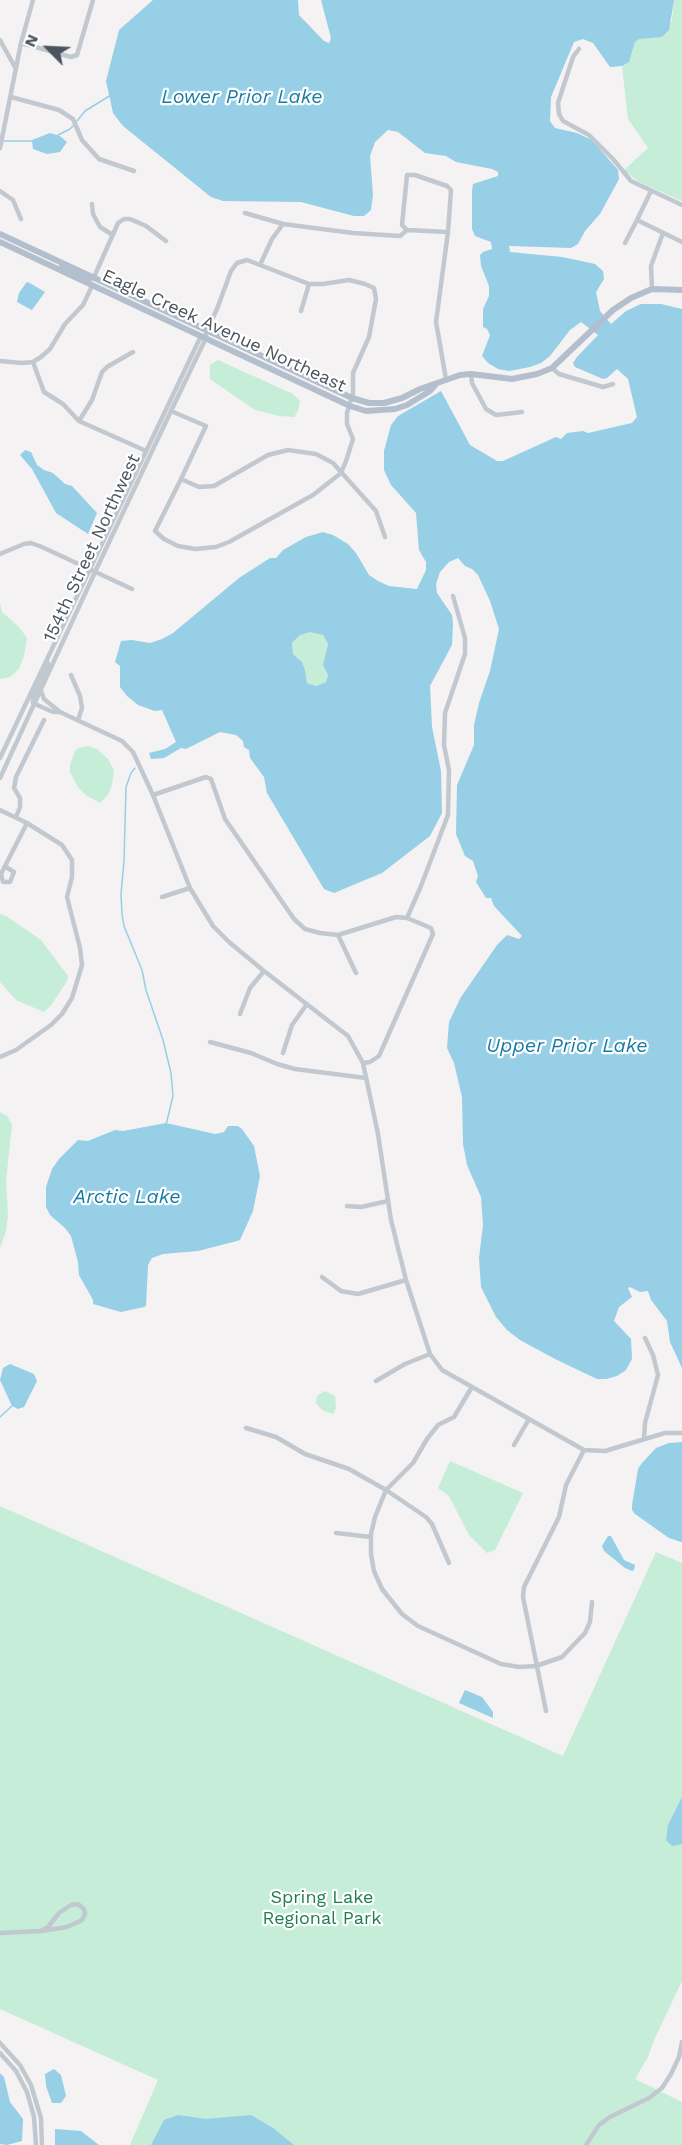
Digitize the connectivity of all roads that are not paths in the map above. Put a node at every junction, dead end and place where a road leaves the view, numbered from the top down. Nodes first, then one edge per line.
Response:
1 (33, 0) edge
2 (93, 0) edge
3 (0, 40) edge
4 (21, 44) junction
5 (579, 49) dead end
6 (16, 69) junction
7 (11, 97) junction
8 (0, 148) edge
9 (134, 171) dead end
10 (0, 191) edge
11 (651, 191) junction
12 (92, 204) dead end
13 (682, 205) edge
14 (245, 213) dead end
15 (21, 219) dead end
16 (637, 220) junction
17 (283, 224) junction
18 (407, 230) junction
19 (448, 232) junction
20 (663, 233) junction
21 (0, 234) edge
22 (113, 235) junction
23 (166, 241) dead end
24 (682, 242) edge
25 (0, 243) edge
26 (625, 243) dead end
27 (49, 265) junction
28 (260, 265) junction
29 (94, 277) junction
30 (309, 284) junction
31 (92, 286) junction
32 (652, 289) junction
33 (682, 290) edge
34 (301, 311) dead end
35 (207, 330) junction
36 (202, 338) junction
37 (134, 352) dead end
38 (0, 361) edge
39 (33, 362) junction
40 (552, 368) junction
41 (471, 374) junction
42 (446, 379) junction
43 (613, 384) dead end
44 (351, 402) junction
45 (171, 411) junction
46 (522, 412) dead end
47 (78, 421) junction
48 (144, 450) junction
49 (340, 473) junction
50 (181, 479) junction
51 (385, 537) dead end
52 (0, 554) edge
53 (89, 569) junction
54 (95, 572) junction
55 (132, 589) dead end
56 (453, 596) dead end
57 (52, 649) junction
58 (71, 675) dead end
59 (41, 691) junction
60 (35, 704) junction
61 (60, 712) junction
62 (44, 720) dead end
63 (78, 720) junction
64 (0, 758) edge
65 (0, 778) edge
66 (153, 795) junction
67 (0, 810) edge
68 (15, 817) junction
69 (27, 823) junction
70 (6, 867) dead end
71 (190, 888) junction
72 (162, 897) dead end
73 (407, 918) junction
74 (338, 935) junction
75 (264, 971) junction
76 (356, 973) dead end
77 (307, 1004) junction
78 (240, 1014) dead end
79 (210, 1042) dead end
80 (283, 1053) dead end
81 (0, 1057) edge
82 (363, 1063) junction
83 (366, 1078) junction
84 (388, 1201) junction
85 (347, 1206) dead end
86 (322, 1277) dead end
87 (406, 1280) junction
88 (645, 1338) dead end
89 (430, 1354) junction
90 (376, 1381) dead end
91 (472, 1387) junction
92 (529, 1419) junction
93 (246, 1428) dead end
94 (682, 1433) edge
95 (644, 1439) junction
96 (514, 1445) dead end
97 (584, 1450) junction
98 (386, 1490) junction
99 (336, 1533) dead end
100 (371, 1537) junction
101 (449, 1563) dead end
102 (592, 1602) dead end
103 (537, 1666) junction
104 (546, 1711) dead end
105 (41, 1930) junction
106 (0, 1933) edge
107 (682, 2042) edge
108 (0, 2043) edge
109 (0, 2053) edge
110 (36, 2145) edge
111 (42, 2145) edge
112 (586, 2145) edge

1 - 4 street
2 - 4 street
3 - 6 street
4 - 6 street
5 - 11 street
6 - 7 street
7 - 8 street
7 - 9 street
10 - 15 street
11 - 13 street
11 - 16 street
12 - 22 street
14 - 17 street
16 - 20 street
16 - 26 street
17 - 18 street
17 - 28 street
18 - 19 street
18 - 19 street
19 - 42 street
20 - 24 street
20 - 32 street
21 - 29 main road, Eagle Creek Avenue Northeast
22 - 23 street
22 - 29 street
25 - 27 main road, Eagle Creek Avenue Northeast
27 - 29 main road
27 - 31 main road, Eagle Creek Avenue Northeast
28 - 30 street
28 - 35 street, 154th Street Northwest
29 - 35 main road, Eagle Creek Avenue Northeast
30 - 34 street
30 - 44 street
31 - 36 main road, Eagle Creek Avenue Northeast
31 - 39 street
32 - 33 main road
32 - 40 main road, Eagle Creek Avenue Northeast
35 - 36 street, 154th Street Northwest
35 - 44 main road, Eagle Creek Avenue Northeast
36 - 44 main road, Eagle Creek Avenue Northeast
36 - 45 street, 154th Street Northwest
36 - 48 street, 154th Street Northwest
37 - 47 street
38 - 39 street
39 - 47 street
40 - 41 main road, Eagle Creek Avenue Northeast
40 - 43 street
41 - 42 main road, Eagle Creek Avenue Northeast
41 - 46 street
42 - 44 main road, Eagle Creek Avenue Northeast
44 - 49 street
45 - 50 street
45 - 54 street, 154th Street Northwest
47 - 48 street
48 - 53 street, 154th Street Northwest
49 - 50 street
49 - 50 street
49 - 51 street
52 - 53 street
53 - 54 street
53 - 57 street, 154th Street Northwest
54 - 55 street
54 - 59 street, 154th Street Northwest
56 - 73 street
57 - 60 street
57 - 64 street, 154th Street Northwest
58 - 63 street
59 - 60 street, 154th Street Northwest
59 - 61 street
60 - 61 street
60 - 65 street, 154th Street Northwest
61 - 63 street
62 - 68 street
63 - 66 street
66 - 71 street
66 - 74 street
67 - 68 street
68 - 69 street
69 - 70 street
69 - 81 street
71 - 72 street
71 - 75 street
73 - 74 street
73 - 82 street
74 - 76 street
75 - 77 street
75 - 78 street
77 - 80 street
77 - 82 street
79 - 83 street
82 - 83 street
83 - 84 street
84 - 85 street
84 - 87 street
86 - 87 street
87 - 89 street
88 - 95 street
89 - 90 street
89 - 91 street
91 - 92 street
91 - 98 street
92 - 96 street
92 - 97 street
93 - 98 street
94 - 95 street
95 - 97 street
97 - 103 street
98 - 100 street
98 - 101 street
99 - 100 street
100 - 103 street
102 - 103 street
103 - 104 street
105 - 105 street
105 - 106 street
107 - 112 street
108 - 111 street
109 - 110 street

